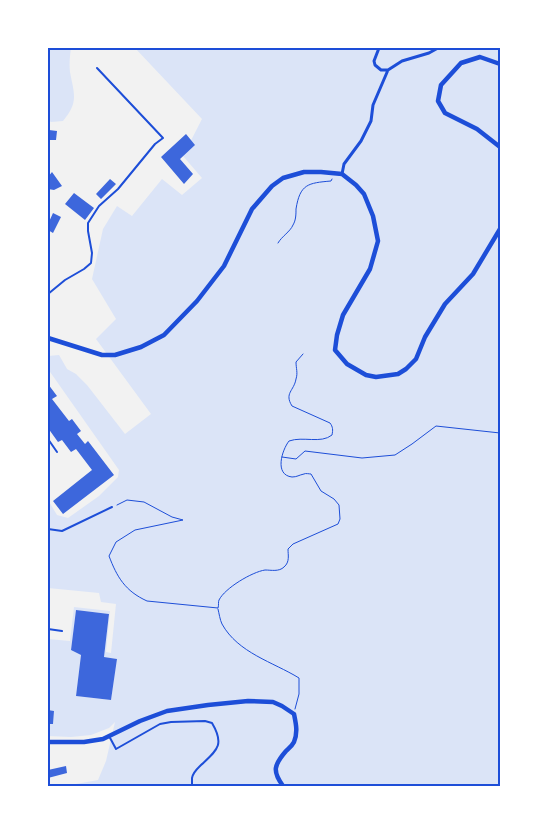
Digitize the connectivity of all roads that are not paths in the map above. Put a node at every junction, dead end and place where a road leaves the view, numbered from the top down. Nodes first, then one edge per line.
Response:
1 (379, 48) edge
2 (438, 48) edge
3 (500, 64) edge
4 (97, 68) dead end
5 (388, 70) junction
6 (500, 147) edge
7 (342, 174) junction
8 (500, 229) edge
9 (48, 294) edge
10 (48, 338) edge
11 (48, 439) edge
12 (57, 452) dead end
13 (112, 507) road end
14 (48, 529) edge
15 (48, 630) edge
16 (62, 631) dead end
17 (109, 736) junction
18 (48, 742) edge
19 (192, 786) edge
20 (284, 786) edge

1 - 5 street
2 - 5 street
3 - 6 street
4 - 9 lane
5 - 7 street
7 - 8 street
7 - 10 street
11 - 12 lane
13 - 14 lane
15 - 16 lane
17 - 18 street
17 - 19 lane
17 - 20 street

